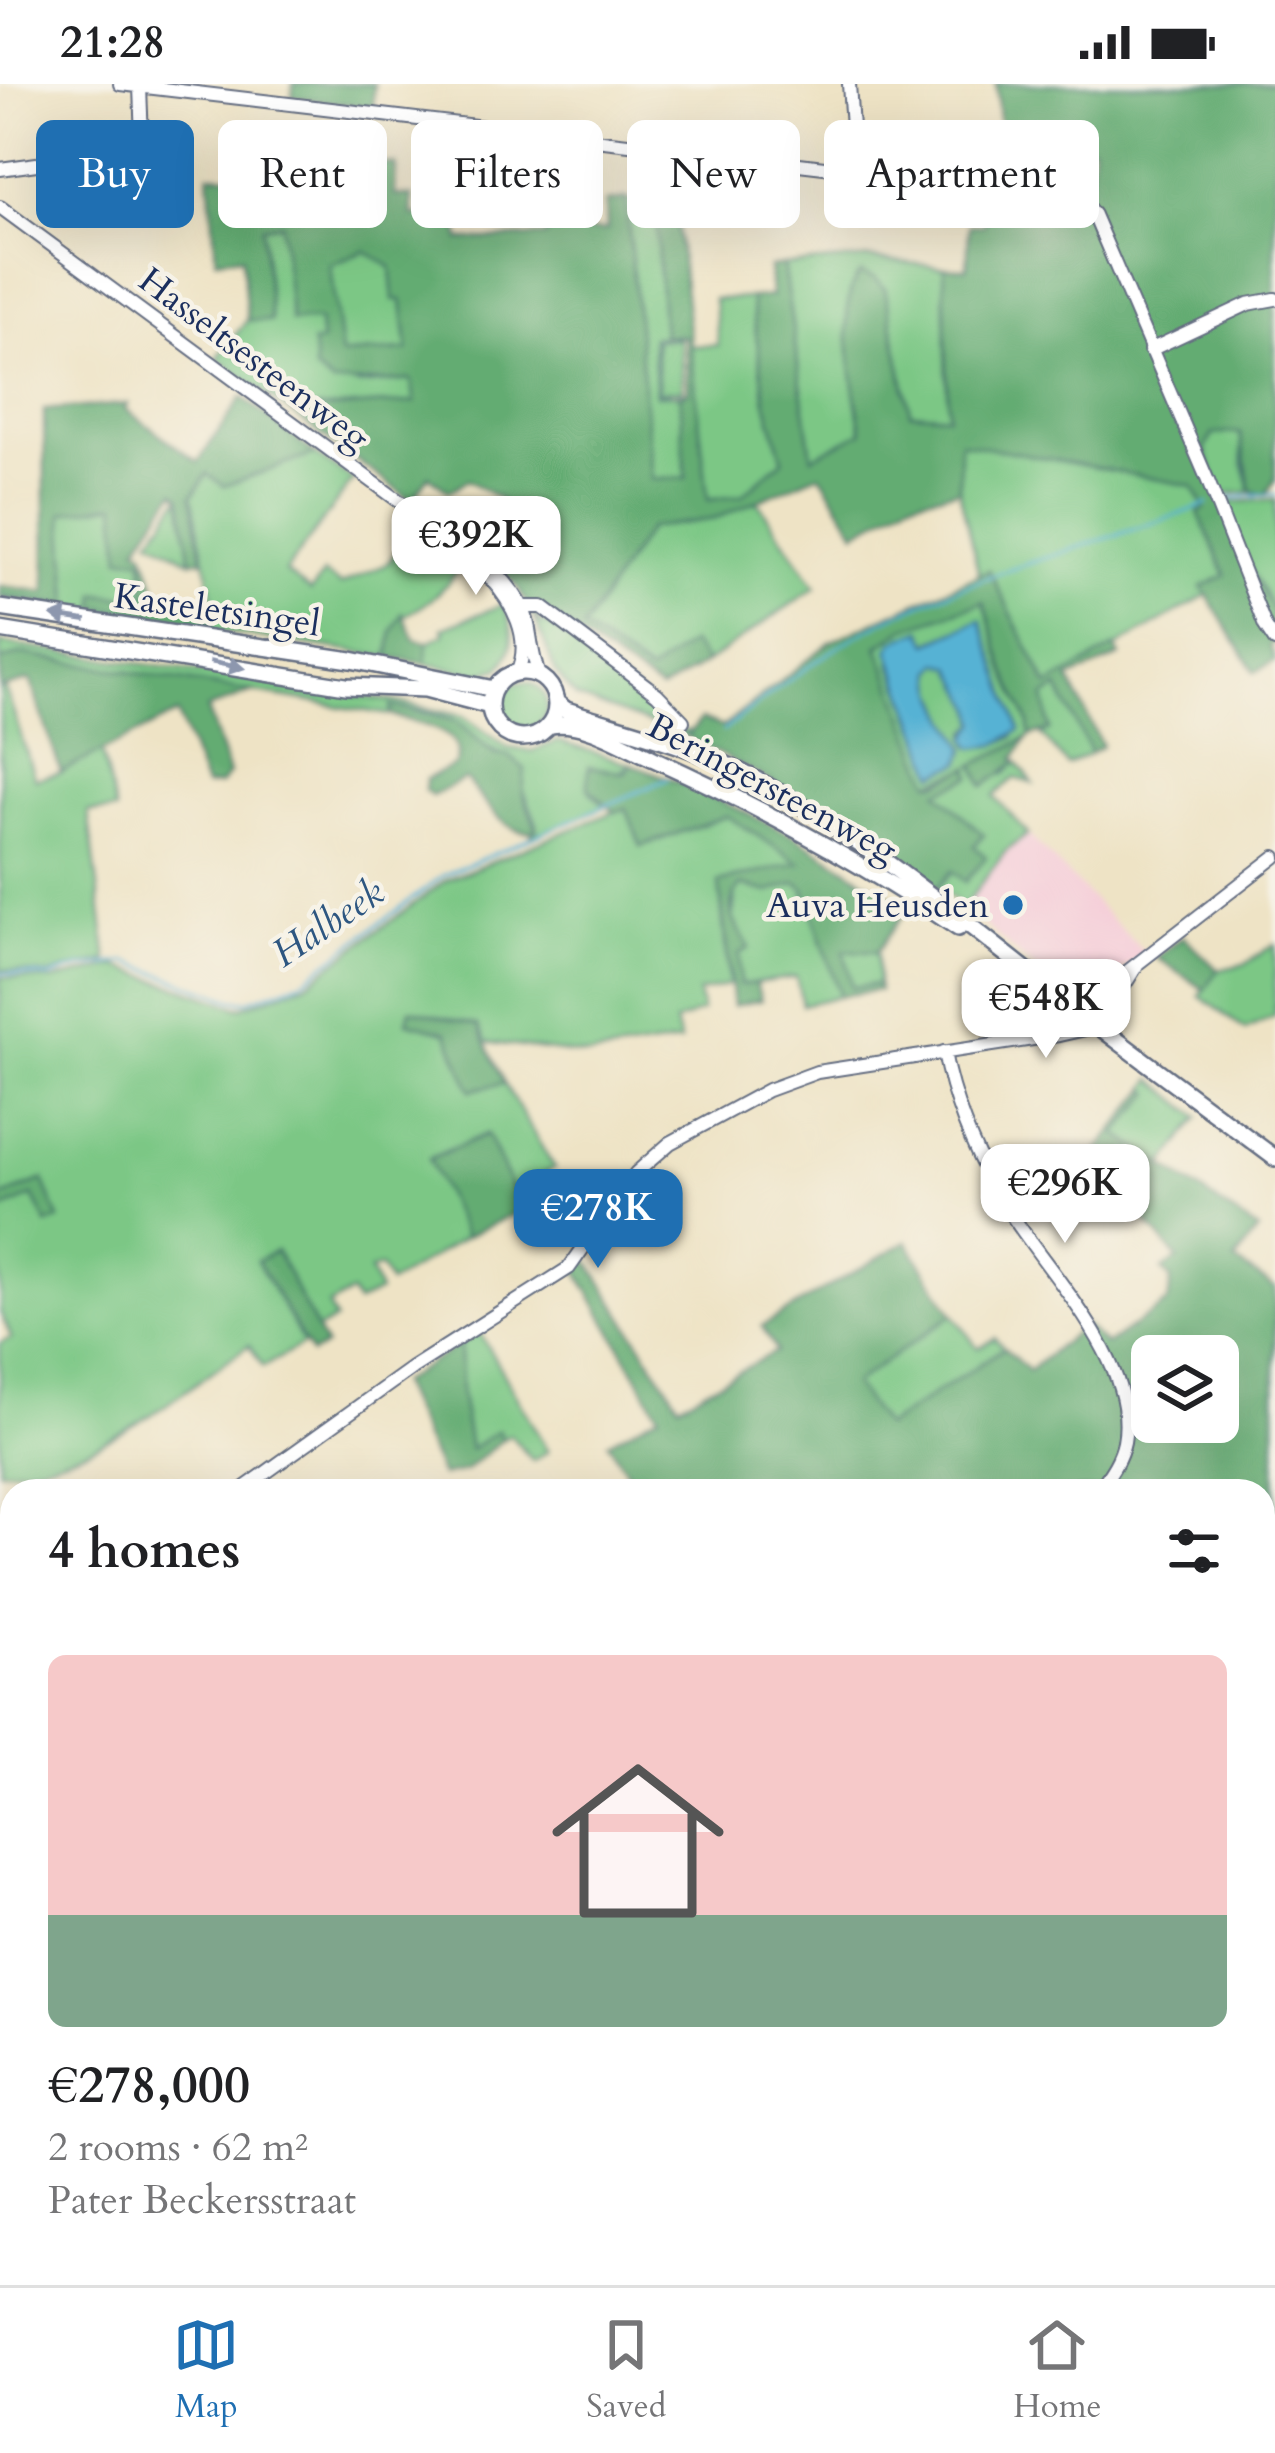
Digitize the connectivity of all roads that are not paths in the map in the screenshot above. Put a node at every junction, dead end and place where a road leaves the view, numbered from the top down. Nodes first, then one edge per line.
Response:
1 (120, 84) edge
2 (849, 84) edge
3 (140, 86) edge
4 (851, 120) edge
5 (824, 167) edge
6 (0, 169) edge
7 (0, 207) edge
8 (1099, 227) edge
9 (1275, 298) edge
10 (1150, 350) junction
11 (472, 559) junction
12 (523, 607) junction
13 (0, 608) edge
14 (0, 630) edge
15 (1275, 640) edge
16 (517, 673) junction
17 (538, 676) junction
18 (492, 697) junction
19 (556, 703) junction
20 (682, 721) dead end
21 (550, 724) junction
22 (616, 733) junction
23 (1275, 857) edge
24 (1137, 965) junction
25 (1025, 968) junction
26 (1075, 1008) junction
27 (1099, 1026) junction
28 (983, 1045) junction
29 (944, 1052) junction
30 (1275, 1158) edge
31 (257, 1479) edge
32 (1105, 1479) edge

1 - 3 street
2 - 4 street
3 - 5 street
3 - 6 street
7 - 11 street, Hasseltsesteenweg
8 - 10 street
9 - 10 street
10 - 15 street
11 - 12 street, Hasseltsesteenweg
11 - 16 street, Hasseltsesteenweg
12 - 17 street
12 - 20 street, Hasseltsesteenweg
18 -> 13 main road, Kasteletsingel
14 -> 18 main road, Kasteletsingel
16 - 17 main road
16 - 18 main road
17 - 19 main road
18 - 21 main road
19 - 21 main road
19 - 22 main road
21 - 22 main road
22 - 25 main road, Beringersteenweg
22 - 25 main road, Beringersteenweg
23 - 24 street
24 - 26 street
24 - 27 street
25 - 26 main road, Beringersteenweg
26 - 27 main road, Beringersteenweg
26 - 28 street
27 - 28 street
27 - 30 main road, Beringersteenweg
28 - 29 street
29 - 31 street
29 - 32 street

